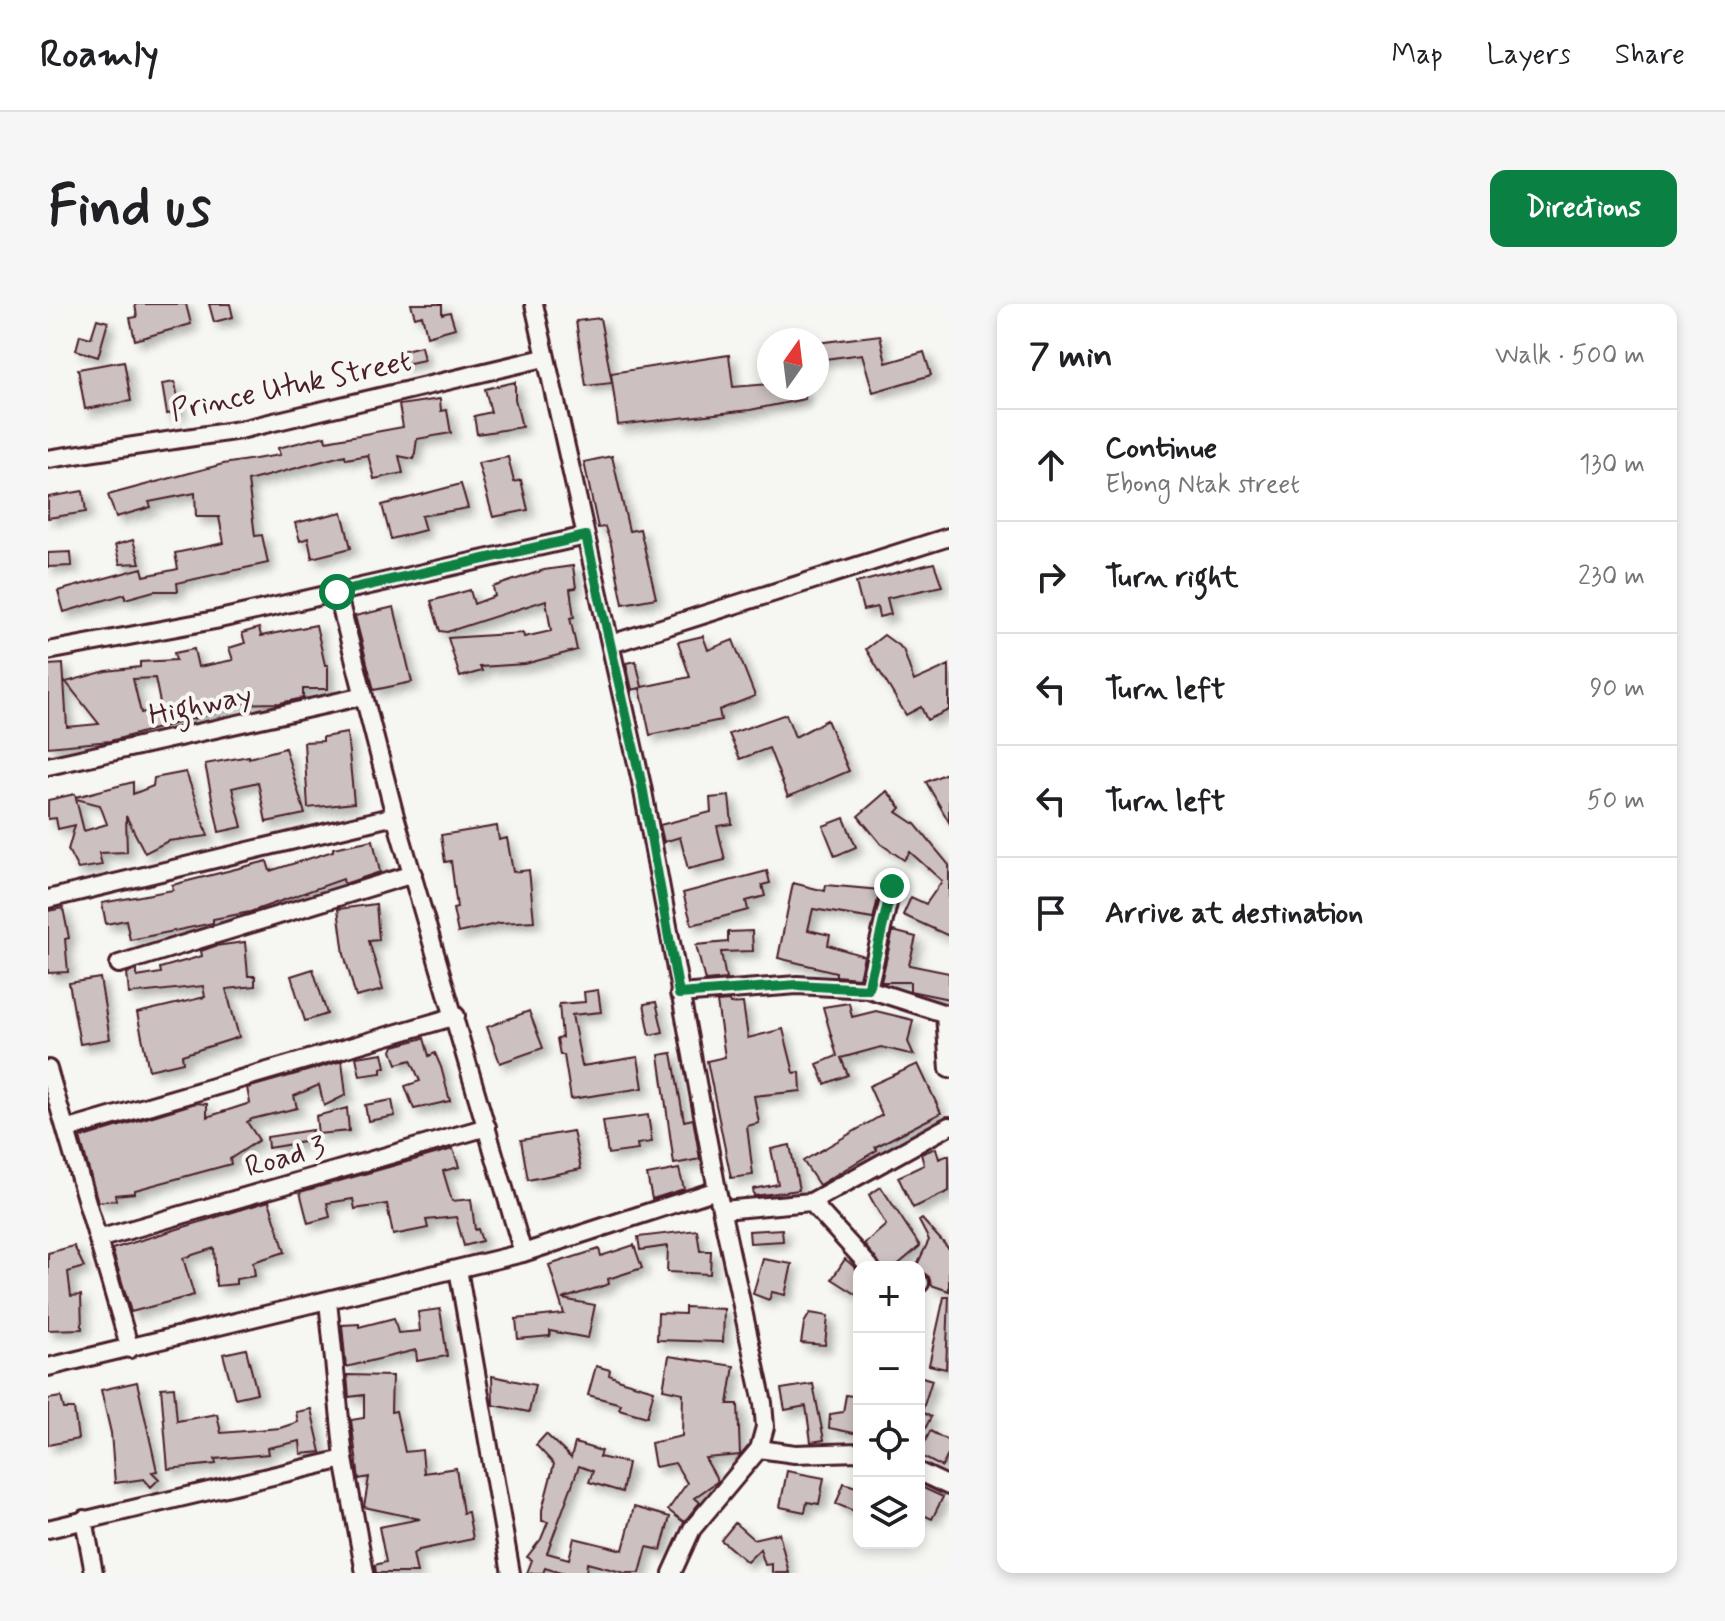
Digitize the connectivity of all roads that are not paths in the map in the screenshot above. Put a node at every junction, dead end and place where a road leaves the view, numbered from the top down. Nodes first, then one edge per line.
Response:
1 (534, 304) edge
2 (544, 358) junction
3 (48, 459) edge
4 (586, 536) junction
5 (949, 537) edge
6 (337, 592) junction
7 (611, 644) junction
8 (48, 651) edge
9 (364, 696) junction
10 (48, 766) edge
11 (395, 816) junction
12 (413, 874) junction
13 (892, 886) dead end
14 (48, 899) edge
15 (119, 964) dead end
16 (868, 989) junction
17 (679, 994) junction
18 (947, 1015) edge
19 (456, 1016) junction
20 (48, 1069) edge
21 (949, 1069) edge
22 (949, 1126) edge
23 (487, 1127) junction
24 (66, 1130) junction
25 (717, 1190) junction
26 (811, 1202) junction
27 (723, 1210) junction
28 (98, 1239) junction
29 (523, 1253) junction
30 (865, 1261) edge
31 (458, 1269) junction
32 (328, 1301) junction
33 (130, 1349) junction
34 (48, 1367) edge
35 (759, 1449) junction
36 (853, 1452) edge
37 (344, 1459) junction
38 (925, 1475) edge
39 (949, 1486) edge
40 (84, 1519) junction
41 (48, 1529) edge
42 (94, 1573) edge
43 (365, 1573) edge
44 (511, 1573) edge
45 (672, 1573) edge

1 - 2 street
2 - 3 street, Prince Utuk Street
2 - 4 street
4 - 6 street
4 - 7 street
5 - 7 street
6 - 8 street
6 - 9 street
7 - 17 street
9 - 10 street, Highway
9 - 11 street
11 - 12 street
11 - 14 street
12 - 15 street
12 - 19 street
13 - 16 street
16 - 17 street
16 - 18 street
17 - 25 street
18 - 21 street
19 - 23 street
19 - 24 street
20 - 24 street
22 - 26 street
23 - 28 street, Road 3
23 - 29 street
24 - 28 street
25 - 27 street
25 - 29 street
26 - 27 street
26 - 30 street
27 - 35 street
28 - 33 street
29 - 31 street
31 - 32 street
31 - 44 street
32 - 33 street
32 - 37 street
33 - 34 street
35 - 36 street
35 - 45 street
37 - 40 street
37 - 43 street
38 - 39 street
40 - 41 street
40 - 42 street

